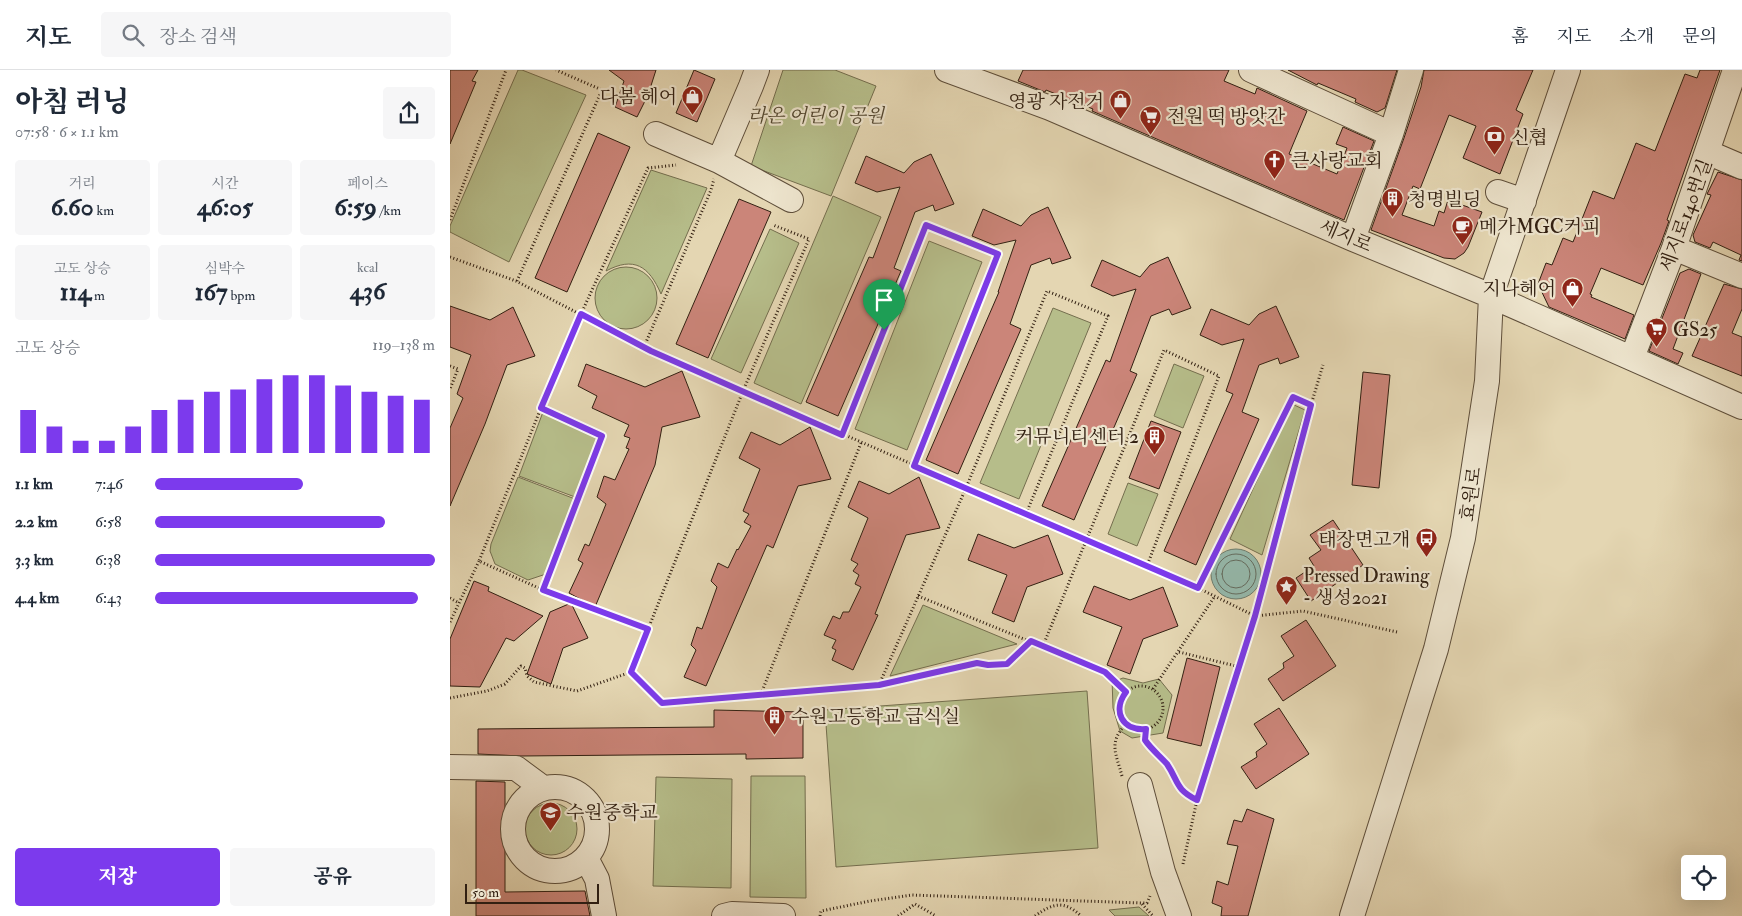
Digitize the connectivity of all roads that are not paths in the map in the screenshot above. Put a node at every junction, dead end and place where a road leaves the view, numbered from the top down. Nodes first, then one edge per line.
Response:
1 (756, 70) edge
2 (947, 70) edge
3 (1251, 70) edge
4 (1411, 70) edge
5 (1568, 70) edge
6 (1735, 70) edge
7 (656, 134) dead end
8 (1391, 134) junction
9 (1707, 152) junction
10 (719, 161) junction
11 (1742, 167) edge
12 (1498, 192) dead end
13 (791, 200) dead end
14 (1524, 201) junction
15 (1353, 239) junction
16 (1674, 248) junction
17 (1742, 276) edge
18 (1491, 296) junction
19 (1632, 358) junction
20 (1742, 407) edge
21 (450, 766) edge
22 (1140, 785) dead end
23 (543, 788) junction
24 (586, 858) junction
25 (604, 916) edge
26 (724, 916) edge
27 (783, 916) edge
28 (1179, 916) edge
29 (1352, 916) edge

1 - 10 street
2 - 15 street, 세지로
3 - 8 street
4 - 8 street
5 - 14 street, 효원로
6 - 9 street, 세지로140번길
7 - 10 street
8 - 15 street
9 - 11 street
9 - 16 street, 세지로140번길
10 - 13 street
12 - 14 street
14 - 18 street, 효원로
15 - 18 street, 세지로
16 - 17 street
16 - 19 street, 세지로140번길
18 - 19 street, 세지로
18 - 29 street, 효원로
19 - 20 street, 세지로
21 - 23 street
22 - 28 street
23 - 24 street
23 - 24 street
24 - 25 street
26 - 27 street

